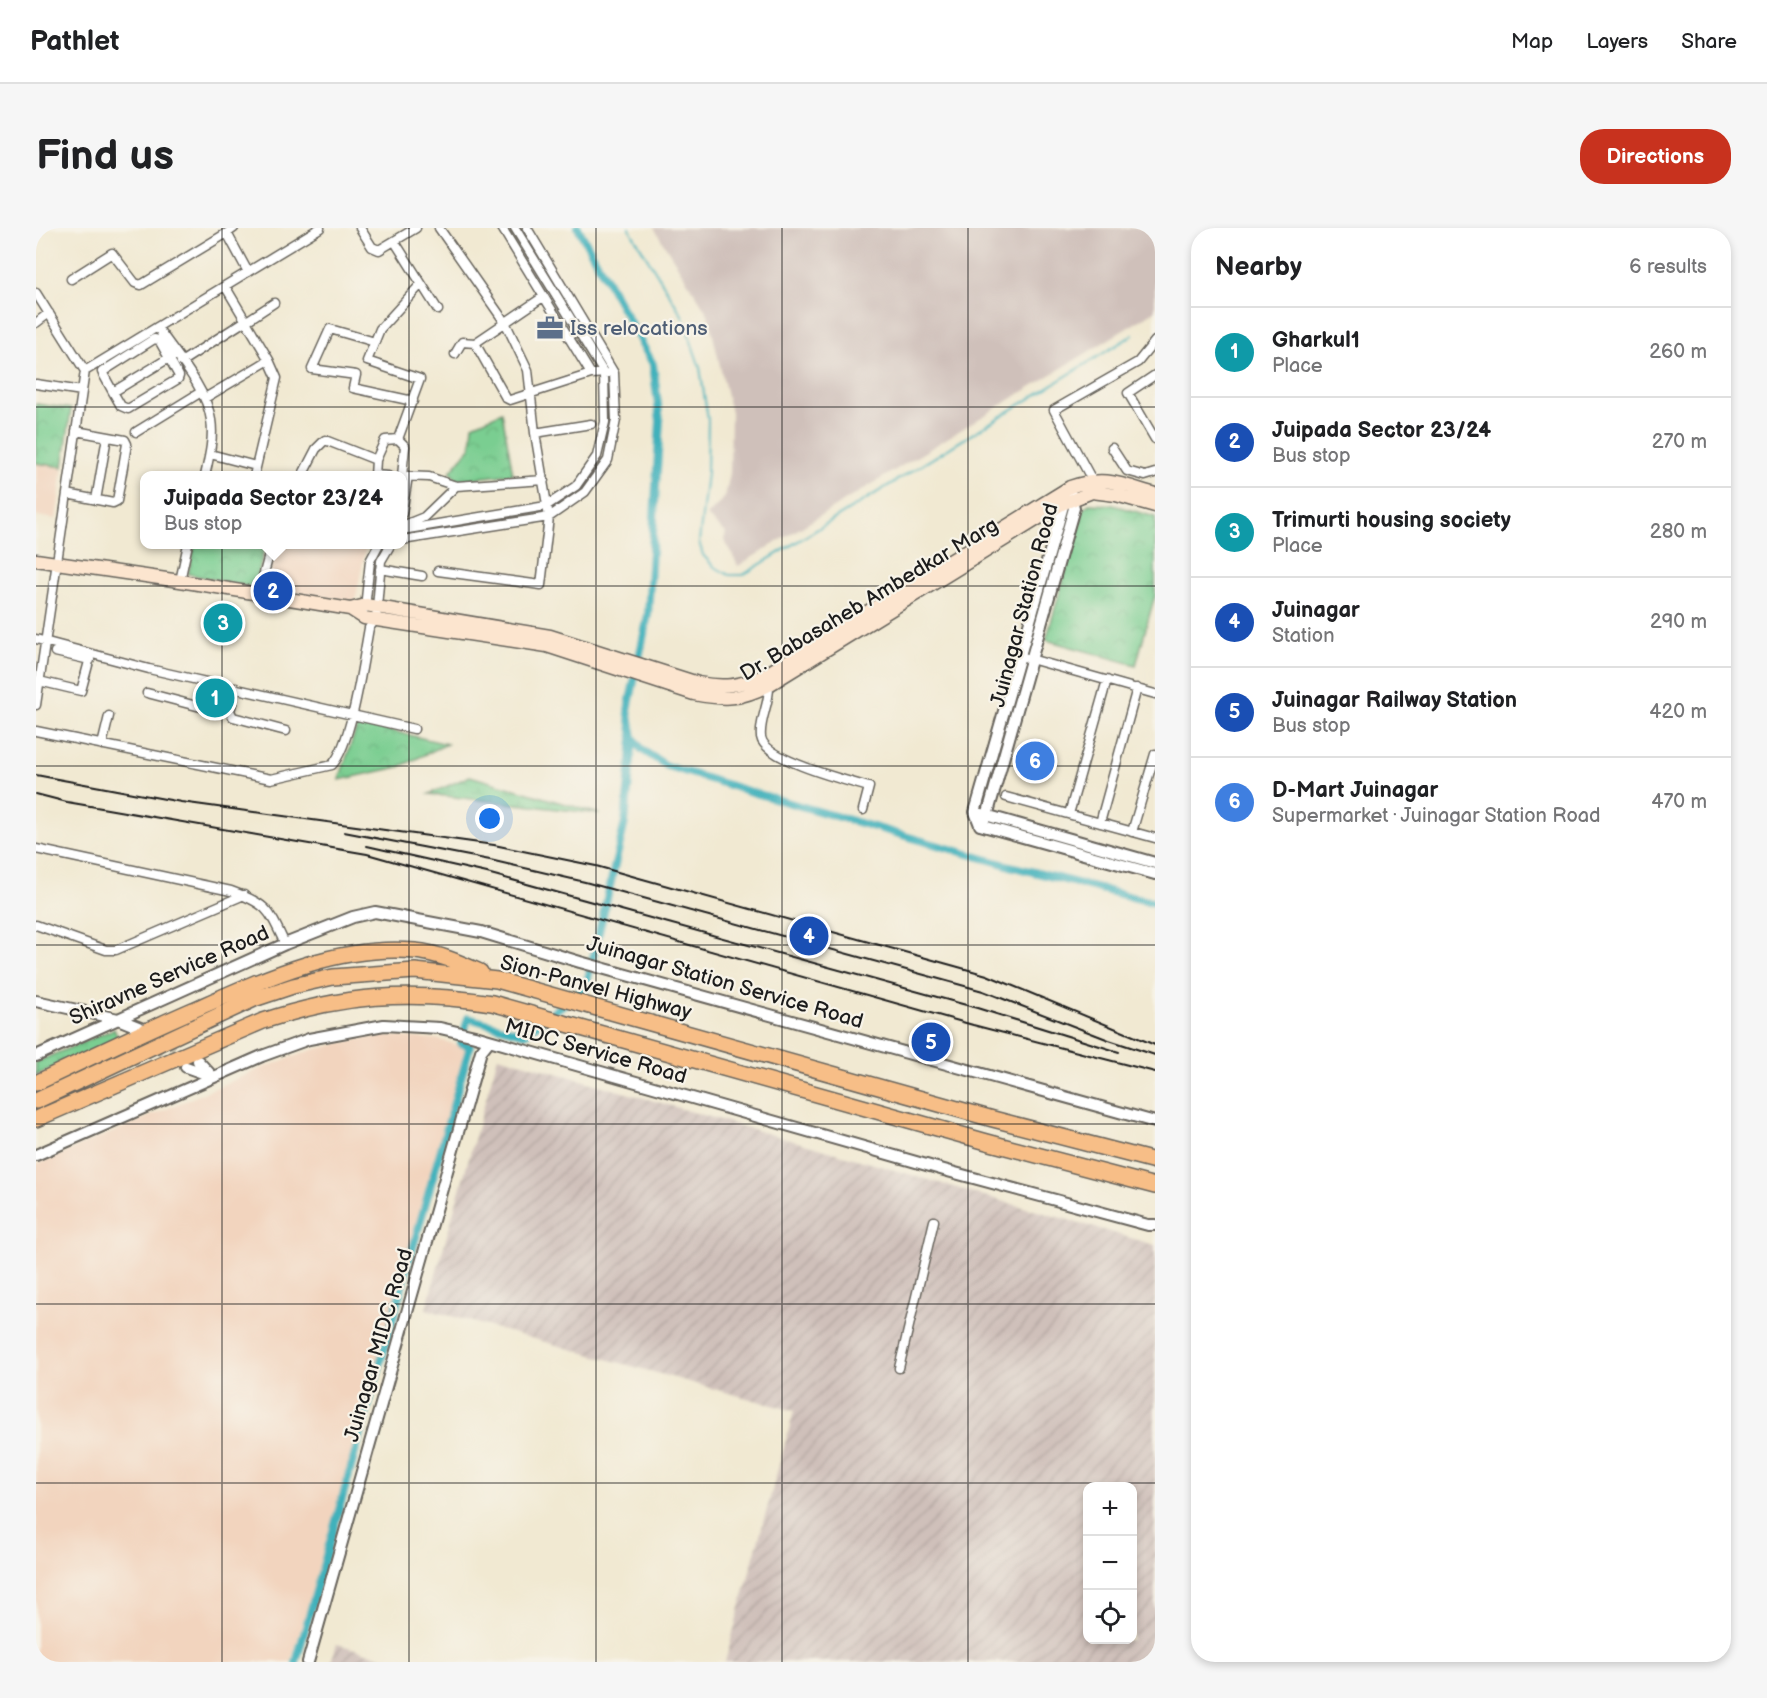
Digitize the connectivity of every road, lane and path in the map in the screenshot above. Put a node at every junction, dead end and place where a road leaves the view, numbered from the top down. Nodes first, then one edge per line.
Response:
1 (320, 228) edge
2 (360, 228) edge
3 (416, 228) edge
4 (439, 228) edge
5 (502, 228) edge
6 (515, 228) edge
7 (527, 228) edge
8 (231, 231) edge
9 (395, 242) junction
10 (248, 272) junction
11 (71, 279) dead end
12 (421, 284) junction
13 (225, 285) junction
14 (36, 293) edge
15 (543, 297) junction
16 (274, 303) dead end
17 (438, 310) dead end
18 (49, 314) junction
19 (245, 322) junction
20 (36, 323) edge
21 (506, 324) junction
22 (158, 327) junction
23 (1155, 341) edge
24 (375, 342) junction
25 (475, 343) junction
26 (455, 354) dead end
27 (175, 358) junction
28 (269, 360) junction
29 (85, 371) junction
30 (614, 373) junction
31 (591, 374) junction
32 (604, 374) junction
33 (1155, 375) edge
34 (36, 384) edge
35 (82, 392) junction
36 (113, 392) junction
37 (531, 392) junction
38 (203, 395) junction
39 (412, 401) junction
40 (591, 424) dead end
41 (76, 431) junction
42 (136, 432) dead end
43 (535, 433) junction
44 (107, 436) junction
45 (1155, 439) edge
46 (398, 440) junction
47 (1112, 448) dead end
48 (210, 454) junction
49 (376, 460) junction
50 (256, 466) junction
51 (206, 471) edge
52 (255, 471) edge
53 (305, 471) edge
54 (375, 471) edge
55 (404, 471) edge
56 (1155, 473) edge
57 (407, 476) edge
58 (543, 480) junction
59 (456, 486) junction
60 (1092, 486) junction
61 (67, 494) junction
62 (1155, 494) edge
63 (1068, 497) junction
64 (96, 500) junction
65 (546, 506) junction
66 (1155, 506) edge
67 (549, 517) junction
68 (407, 526) edge
69 (407, 527) edge
70 (407, 539) edge
71 (188, 549) edge
72 (271, 549) edge
73 (376, 549) edge
74 (388, 549) edge
75 (36, 560) edge
76 (57, 563) junction
77 (380, 569) junction
78 (438, 571) dead end
79 (422, 576) dead end
80 (180, 580) junction
81 (258, 595) junction
82 (898, 599) junction
83 (370, 615) junction
84 (40, 640) edge
85 (55, 652) dead end
86 (1020, 656) junction
87 (91, 657) junction
88 (1031, 659) junction
89 (1107, 680) junction
90 (39, 681) junction
91 (769, 685) junction
92 (232, 687) junction
93 (696, 688) junction
94 (1137, 688) junction
95 (147, 693) dead end
96 (1155, 694) edge
97 (36, 705) edge
98 (352, 714) junction
99 (109, 716) dead end
100 (414, 729) dead end
101 (36, 731) edge
102 (286, 731) dead end
103 (102, 744) junction
104 (1155, 754) edge
105 (1006, 797) dead end
106 (863, 810) dead end
107 (975, 812) junction
108 (1069, 814) junction
109 (987, 816) junction
110 (1100, 823) junction
111 (980, 825) junction
112 (1132, 832) junction
113 (1155, 838) edge
114 (36, 849) edge
115 (1155, 863) edge
116 (1155, 874) edge
117 (244, 895) junction
118 (36, 926) edge
119 (285, 944) junction
120 (497, 980) junction
121 (36, 1001) edge
122 (118, 1019) junction
123 (144, 1035) junction
124 (489, 1041) junction
125 (36, 1056) edge
126 (198, 1061) tunnel mouth
127 (186, 1067) tunnel mouth
128 (214, 1077) junction
129 (36, 1083) edge
130 (36, 1101) edge
131 (36, 1119) edge
132 (1155, 1122) edge
133 (36, 1155) edge
134 (1155, 1161) edge
135 (1155, 1186) edge
136 (934, 1221) dead end
137 (1155, 1225) edge
138 (898, 1368) dead end
139 (308, 1662) edge

1 - 10 street
2 - 9 street
3 - 9 street
4 - 21 street
5 - 15 street
6 - 32 street
7 - 30 street
8 - 10 street
8 - 11 street
9 - 12 street
10 - 13 street
12 - 17 street
12 - 24 street
13 - 19 street
13 - 22 street
14 - 18 street
15 - 21 street
15 - 31 street
16 - 19 street
18 - 20 street
18 - 29 street
19 - 27 street
19 - 28 street
21 - 25 street
21 - 37 street
22 - 27 street
22 - 29 street
23 - 60 street
24 - 39 street
24 - 39 street
25 - 26 street
25 - 37 street
27 - 36 street
27 - 36 street
27 - 36 street
27 - 38 street
28 - 38 street
28 - 50 street
29 - 35 street
30 - 32 street
30 - 67 street
31 - 32 street
31 - 37 street
32 - 65 street
33 - 45 street
34 - 35 street
35 - 41 street
37 - 43 street
38 - 42 street
38 - 48 street
39 - 46 street
40 - 43 street
41 - 44 street
41 - 61 street
43 - 58 street
44 - 64 street
44 - 64 street
46 - 49 street
46 - 55 street
47 - 56 street
48 - 50 street
48 - 51 street
49 - 53 street
49 - 54 street
50 - 52 street
57 - 59 street
58 - 59 street
58 - 65 street
59 - 68 street
60 - 62 main road, Dr. Babasaheb Ambedkar Marg
60 - 63 main road, Dr. Babasaheb Ambedkar Marg
60 - 66 main road, Dr. Babasaheb Ambedkar Marg
61 - 64 street
61 - 76 street
63 - 82 main road, Dr. Babasaheb Ambedkar Marg
63 - 82 main road, Dr. Babasaheb Ambedkar Marg
63 - 86 street, Juinagar Station Road
63 - 88 street, Juinagar Station Road
65 - 67 street
65 - 69 street
67 - 70 street
67 - 78 street
71 - 80 street
72 - 81 street
73 - 83 street
74 - 77 street
75 - 76 main road, Dr. Babasaheb Ambedkar Marg
76 - 80 main road, Dr. Babasaheb Ambedkar Marg
76 - 84 street
77 - 79 street
77 - 83 street
80 - 81 main road, Dr. Babasaheb Ambedkar Marg
81 - 83 main road, Dr. Babasaheb Ambedkar Marg
82 - 91 main road, Dr. Babasaheb Ambedkar Marg
82 - 93 main road, Dr. Babasaheb Ambedkar Marg
83 - 93 main road, Dr. Babasaheb Ambedkar Marg
83 - 98 street
84 - 87 street
84 - 90 street
85 - 87 street
86 - 88 street
86 - 107 street, Juinagar Station Road
87 - 90 street
87 - 92 street
88 - 89 street
88 - 109 street, Juinagar Station Road
89 - 94 street
89 - 108 street
90 - 97 street
91 - 93 main road, Dr. Babasaheb Ambedkar Marg
91 - 106 street
92 - 95 street
92 - 98 street
92 - 102 street
94 - 96 street
94 - 110 street
98 - 100 street
98 - 103 street
99 - 103 street
101 - 103 street
104 - 112 street
105 - 108 street
107 - 109 street
107 - 111 street
108 - 110 street
109 - 111 street, Juinagar Station Road
109 - 115 street
110 - 112 street
111 - 116 street
112 - 113 street
114 - 117 street
117 - 118 street
117 - 119 street
119 - 122 street, Shiravne Service Road
119 - 132 street, Juinagar Station Service Road
120 - 123 highway
120 - 130 highway, Sion-Panvel Highway
120 - 134 highway, Sion-Panvel Highway
121 - 122 street
122 - 123 street
122 - 125 street, Shiravne Service Road
123 - 129 highway
124 - 128 street, MIDC Service Road
124 - 137 street, MIDC Service Road
124 - 139 street, Juinagar MIDC Road
126 - 128 street
127 - 128 street
128 - 133 street, MIDC Service Road
131 - 135 highway, Sion-Panvel Highway
136 - 138 street

